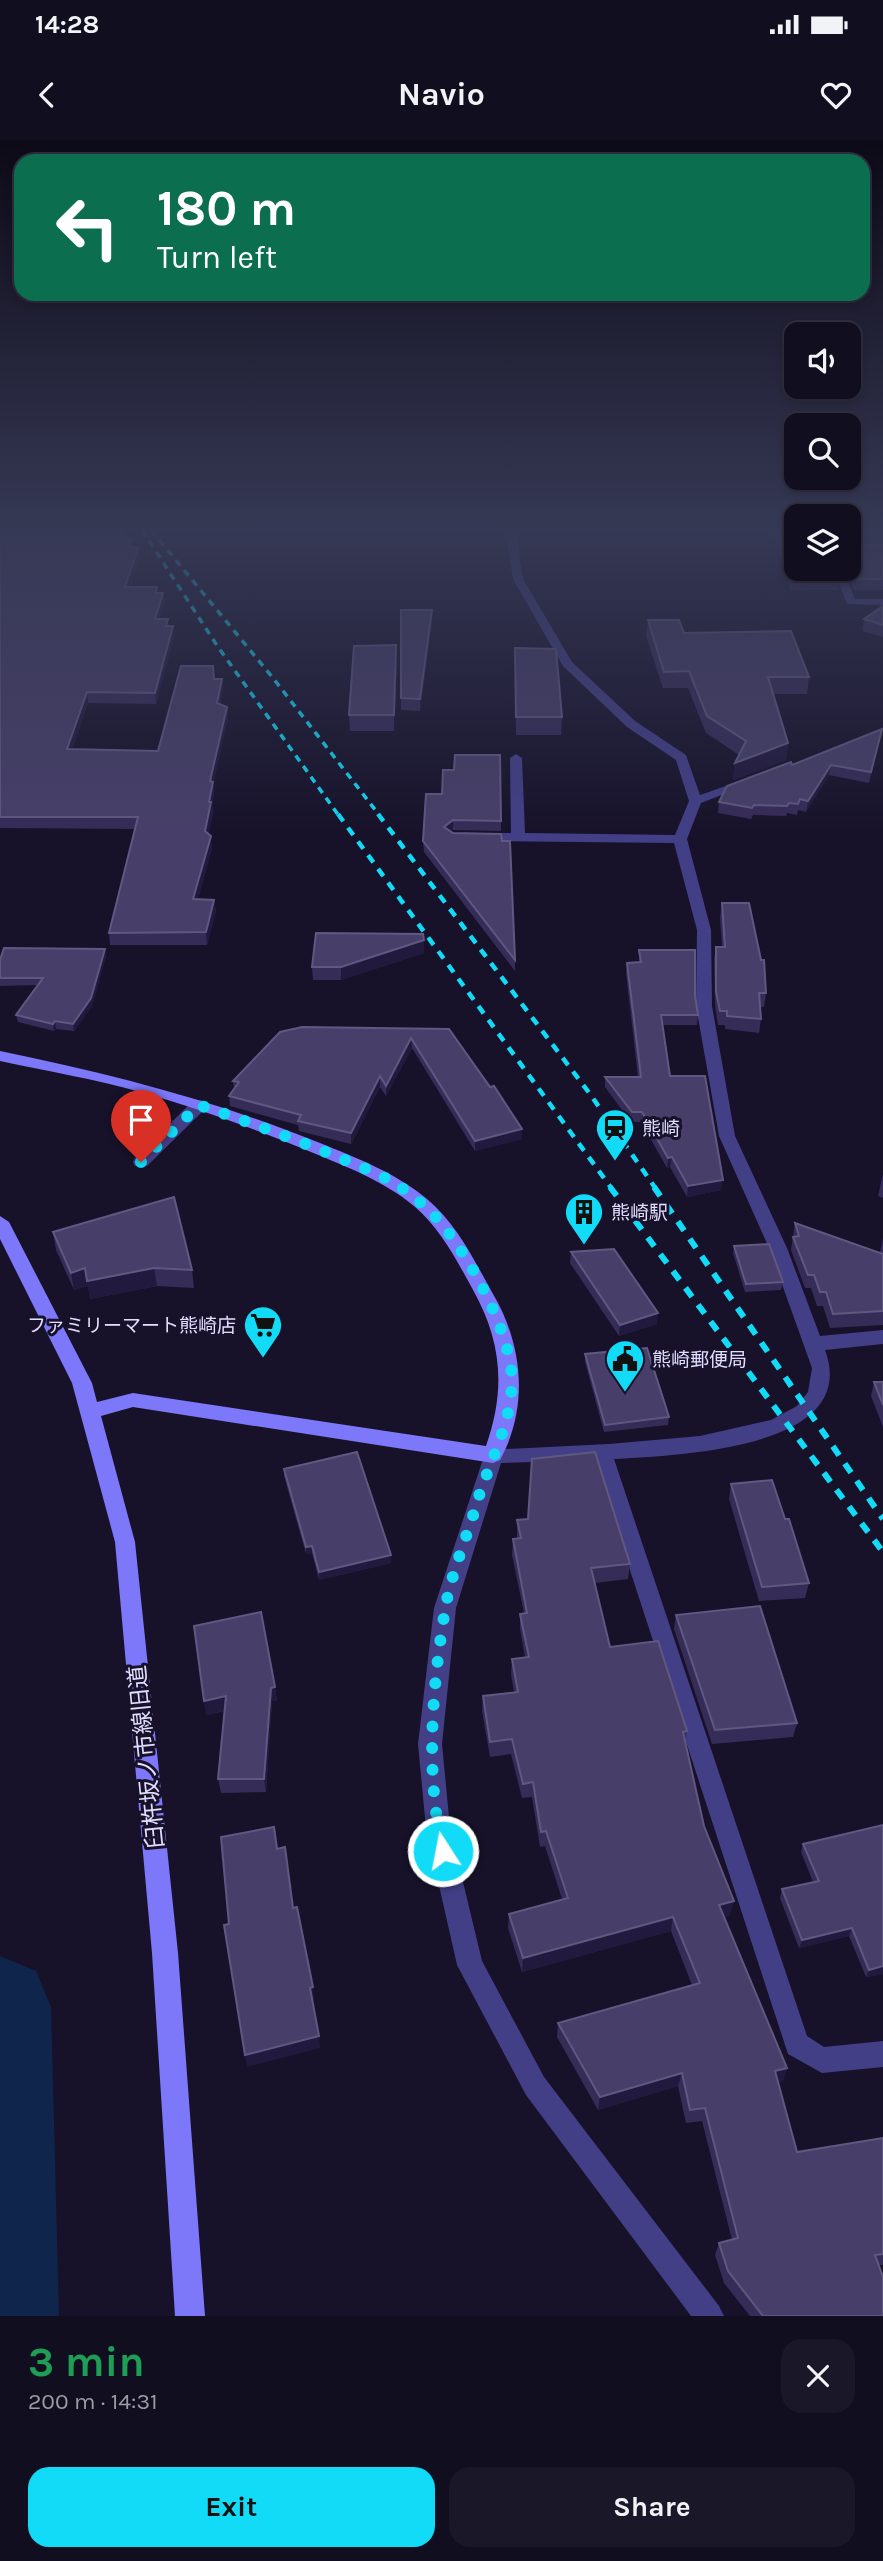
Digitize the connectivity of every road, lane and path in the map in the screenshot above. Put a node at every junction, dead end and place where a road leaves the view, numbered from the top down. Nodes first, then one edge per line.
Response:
1 (548, 632) edge
2 (516, 758) dead end
3 (757, 779) edge
4 (695, 801) junction
5 (466, 837) edge
6 (518, 837) junction
7 (680, 839) junction
8 (0, 1056) edge
9 (194, 1110) junction
10 (141, 1162) dead end
11 (0, 1222) edge
12 (883, 1337) edge
13 (814, 1345) junction
14 (90, 1411) junction
15 (602, 1453) junction
16 (493, 1455) junction
17 (883, 2054) edge
18 (190, 2316) edge
19 (709, 2316) edge

1 - 4 street
2 - 6 street
3 - 4 street
4 - 7 street
5 - 6 street
6 - 7 street
7 - 13 street
8 - 9 street
9 - 10 street
9 - 16 street
11 - 14 street, 臼杵坂ノ市線旧道
12 - 13 street
13 - 15 street
14 - 16 street
14 - 18 street, 臼杵坂ノ市線旧道
15 - 16 street
15 - 17 street
16 - 19 street

